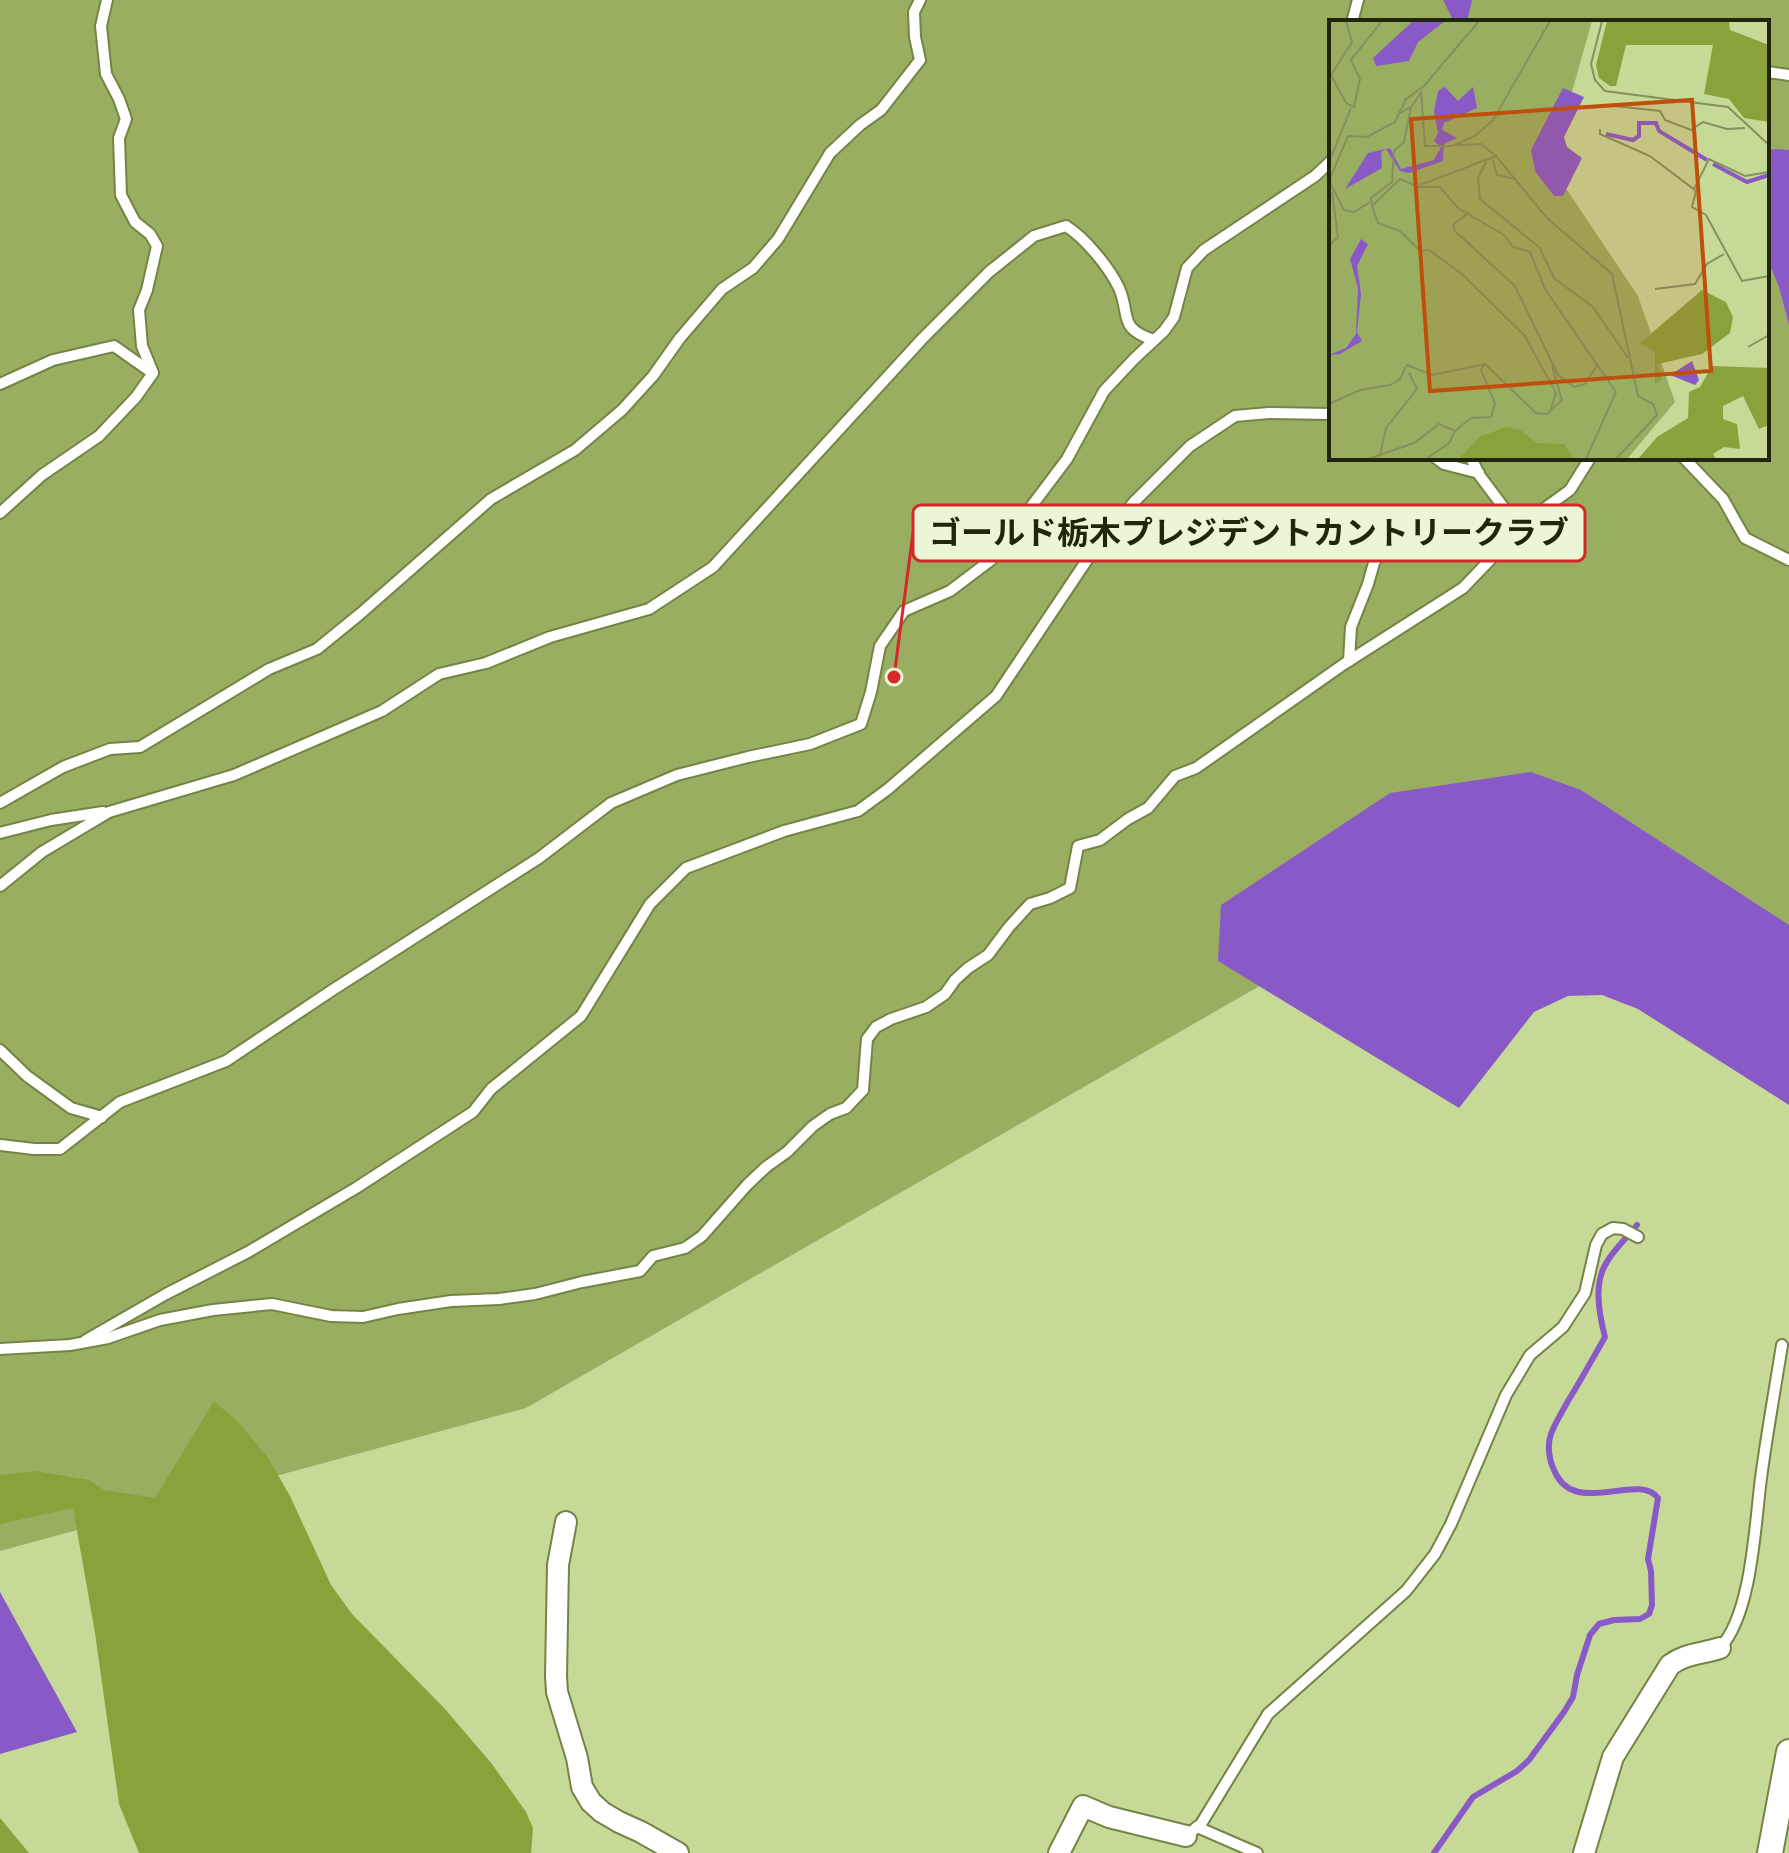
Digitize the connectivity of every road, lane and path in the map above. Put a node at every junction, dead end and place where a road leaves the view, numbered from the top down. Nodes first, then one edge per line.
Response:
1 (107, 0) edge
2 (920, 0) edge
3 (1358, 0) edge
4 (1353, 20) edge
5 (1769, 72) edge
6 (1789, 75) edge
7 (1329, 163) edge
8 (1154, 340) junction
9 (153, 373) junction
10 (0, 384) edge
11 (1329, 414) edge
12 (1439, 460) edge
13 (1472, 460) edge
14 (1589, 460) edge
15 (1686, 460) edge
16 (1479, 473) junction
17 (0, 513) edge
18 (1505, 515) junction
19 (1509, 540) junction
20 (1789, 560) edge
21 (1349, 661) junction
22 (0, 803) edge
23 (109, 812) junction
24 (0, 833) edge
25 (0, 886) edge
26 (0, 1050) edge
27 (102, 1117) junction
28 (0, 1145) edge
29 (1638, 1237) dead end
30 (80, 1343) junction
31 (1782, 1345) dead end
32 (0, 1349) edge
33 (566, 1522) dead end
34 (1720, 1648) joint
35 (1789, 1752) edge
36 (1192, 1831) junction
37 (678, 1853) edge
38 (1059, 1853) edge
39 (1257, 1853) edge
40 (1584, 1853) edge
41 (1770, 1853) edge

1 - 9 lane
2 - 22 lane
3 - 4 lane
5 - 6 lane
7 - 8 lane
8 - 23 lane
8 - 27 lane
9 - 10 lane
9 - 17 lane
11 - 30 lane
12 - 16 lane
13 - 16 lane
14 - 19 lane
15 - 20 lane
16 - 18 lane
18 - 19 lane
18 - 21 lane
19 - 21 lane
21 - 30 lane
23 - 24 lane
23 - 25 lane
26 - 27 lane
27 - 28 lane
29 - 36 lane
30 - 32 lane
31 - 34 lane
33 - 37 street
34 - 40 street
35 - 41 street
36 - 38 street
36 - 39 lane

